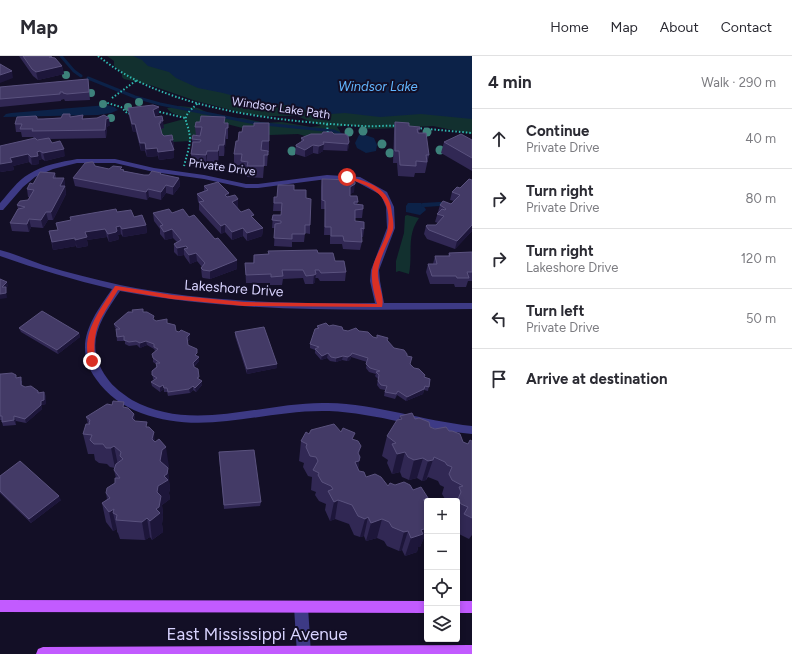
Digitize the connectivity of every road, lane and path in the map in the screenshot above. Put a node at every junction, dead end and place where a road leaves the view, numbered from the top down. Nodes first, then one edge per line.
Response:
1 (98, 56) edge
2 (137, 80) junction
3 (112, 98) dead end
4 (104, 102) dead end
5 (199, 102) junction
6 (154, 111) edge
7 (136, 112) edge
8 (185, 118) junction
9 (327, 124) junction
10 (404, 126) edge
11 (416, 128) edge
12 (472, 133) edge
13 (328, 136) edge
14 (178, 174) junction
15 (0, 208) edge
16 (0, 253) edge
17 (117, 288) junction
18 (380, 306) junction
19 (472, 306) edge
20 (472, 430) edge
21 (0, 606) edge
22 (301, 607) junction
23 (424, 607) edge
24 (460, 607) edge
25 (472, 607) edge
26 (472, 652) edge
27 (304, 653) edge
28 (43, 654) edge

1 - 2 path, Windsor Lake Path
2 - 3 path
2 - 5 path, Windsor Lake Path
4 - 7 path
5 - 8 path
5 - 9 path, Windsor Lake Path
6 - 8 path
8 - 14 path
9 - 10 path, Windsor Lake Path
9 - 13 path
11 - 12 path
14 - 15 street, Private Drive
14 - 18 street, Private Drive
16 - 17 street, Lakeshore Drive
17 - 18 street, Lakeshore Drive
17 - 20 street
18 - 19 street, Lakeshore Drive
21 - 22 main road, East Mississippi Avenue
22 - 23 main road, East Mississippi Avenue
22 - 27 street
24 - 25 main road
26 - 27 main road, East Mississippi Avenue
27 - 28 main road, East Mississippi Avenue

